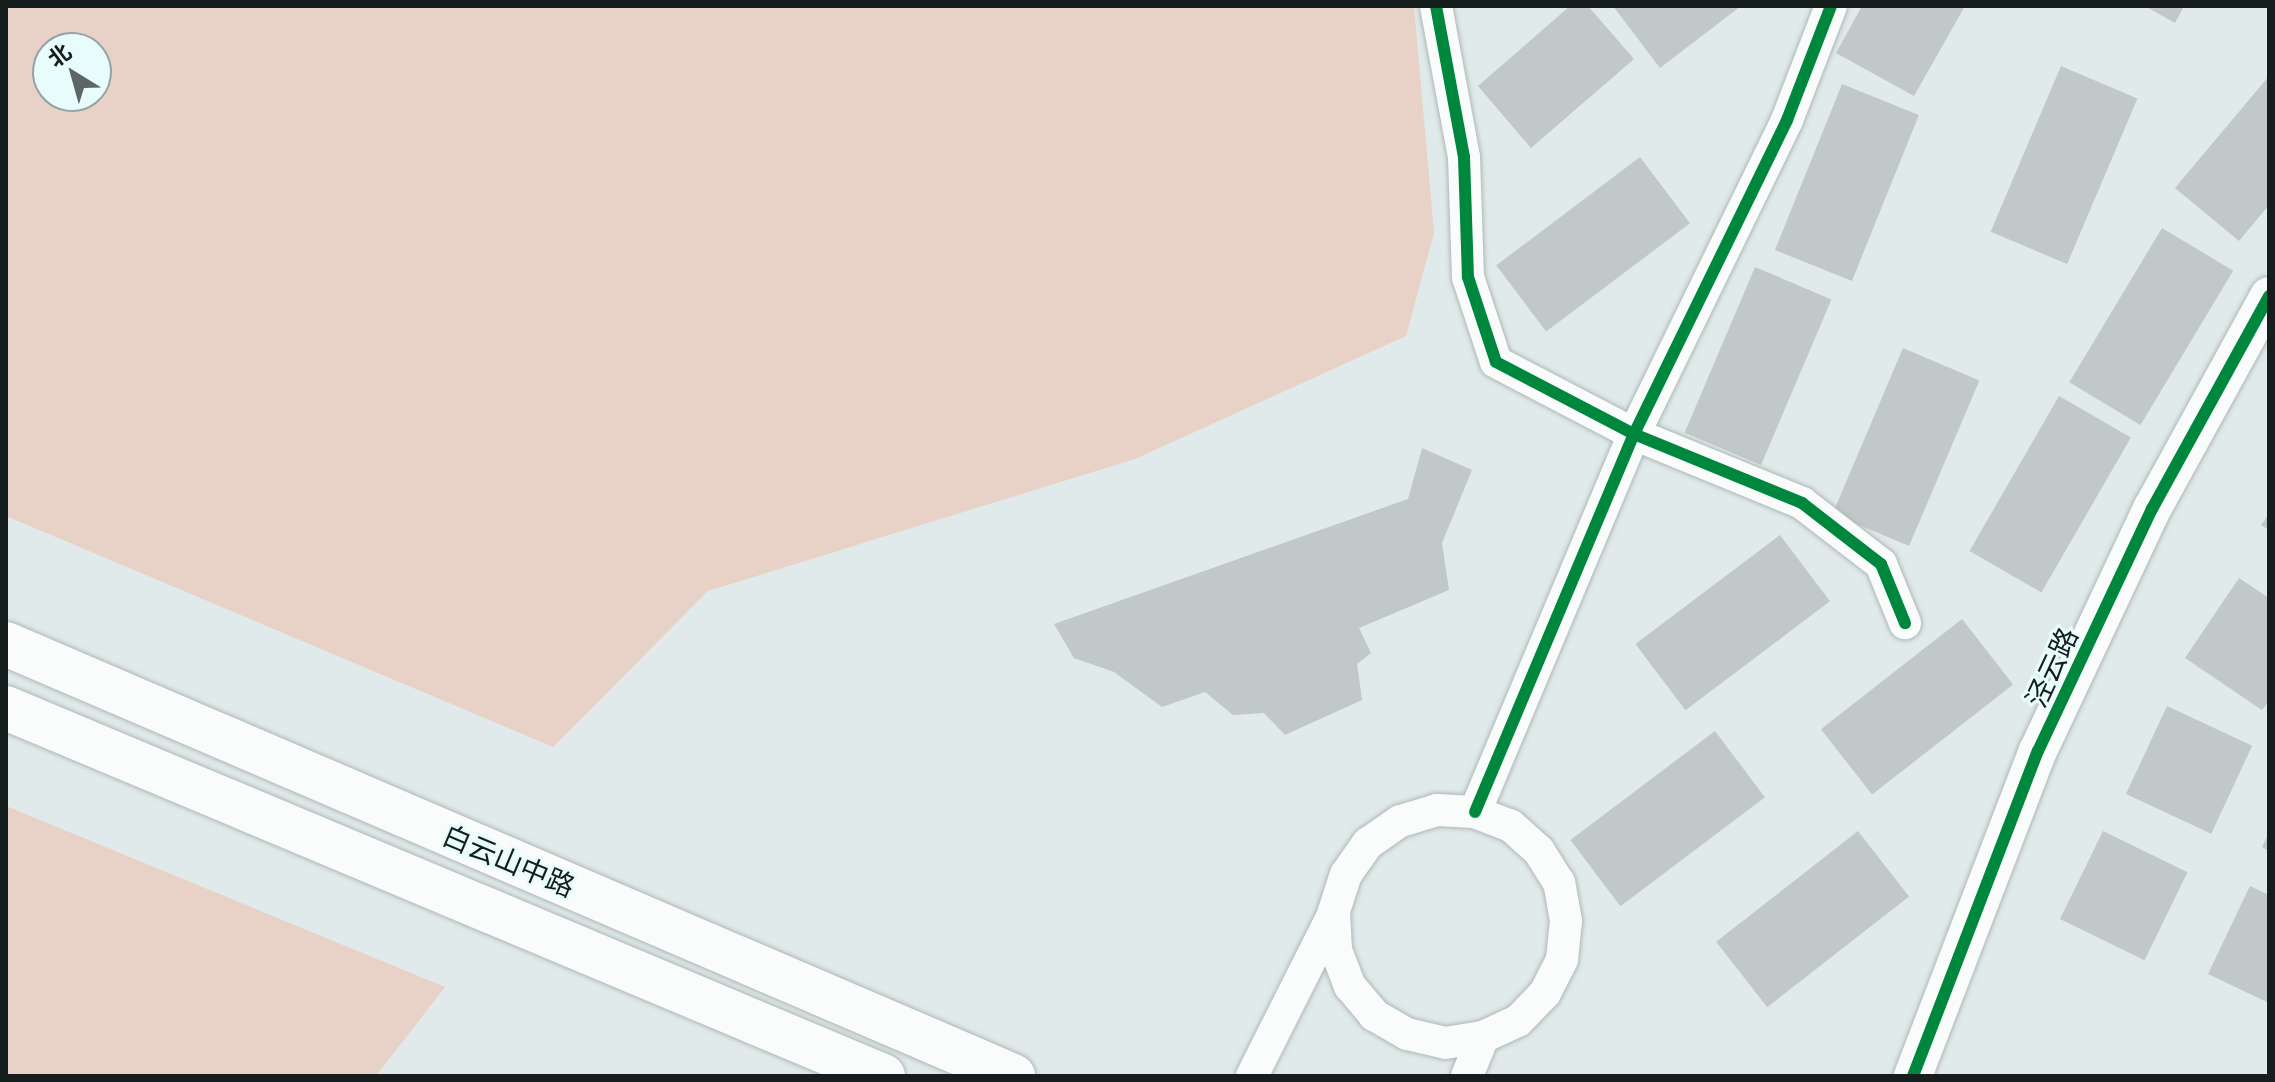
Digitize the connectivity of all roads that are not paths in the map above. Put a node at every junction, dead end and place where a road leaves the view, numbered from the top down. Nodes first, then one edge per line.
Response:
1 (1436, 6) edge
2 (1831, 6) edge
3 (2269, 296) edge
4 (1634, 434) junction
5 (1905, 623) dead end
6 (6, 644) edge
7 (6, 708) edge
8 (1475, 812) junction
9 (1334, 912) junction
10 (1483, 1037) junction
11 (883, 1076) edge
12 (1013, 1076) edge
13 (1252, 1076) edge
14 (1467, 1076) edge
15 (1913, 1076) edge

1 - 4 street
2 - 4 street
3 - 15 street, 泾云路
4 - 5 street
4 - 8 street
6 - 12 main road, 白云山中路
7 - 11 main road, 白云山中路
8 - 9 street
8 - 10 street
9 - 10 street
9 - 13 street
10 - 14 street

